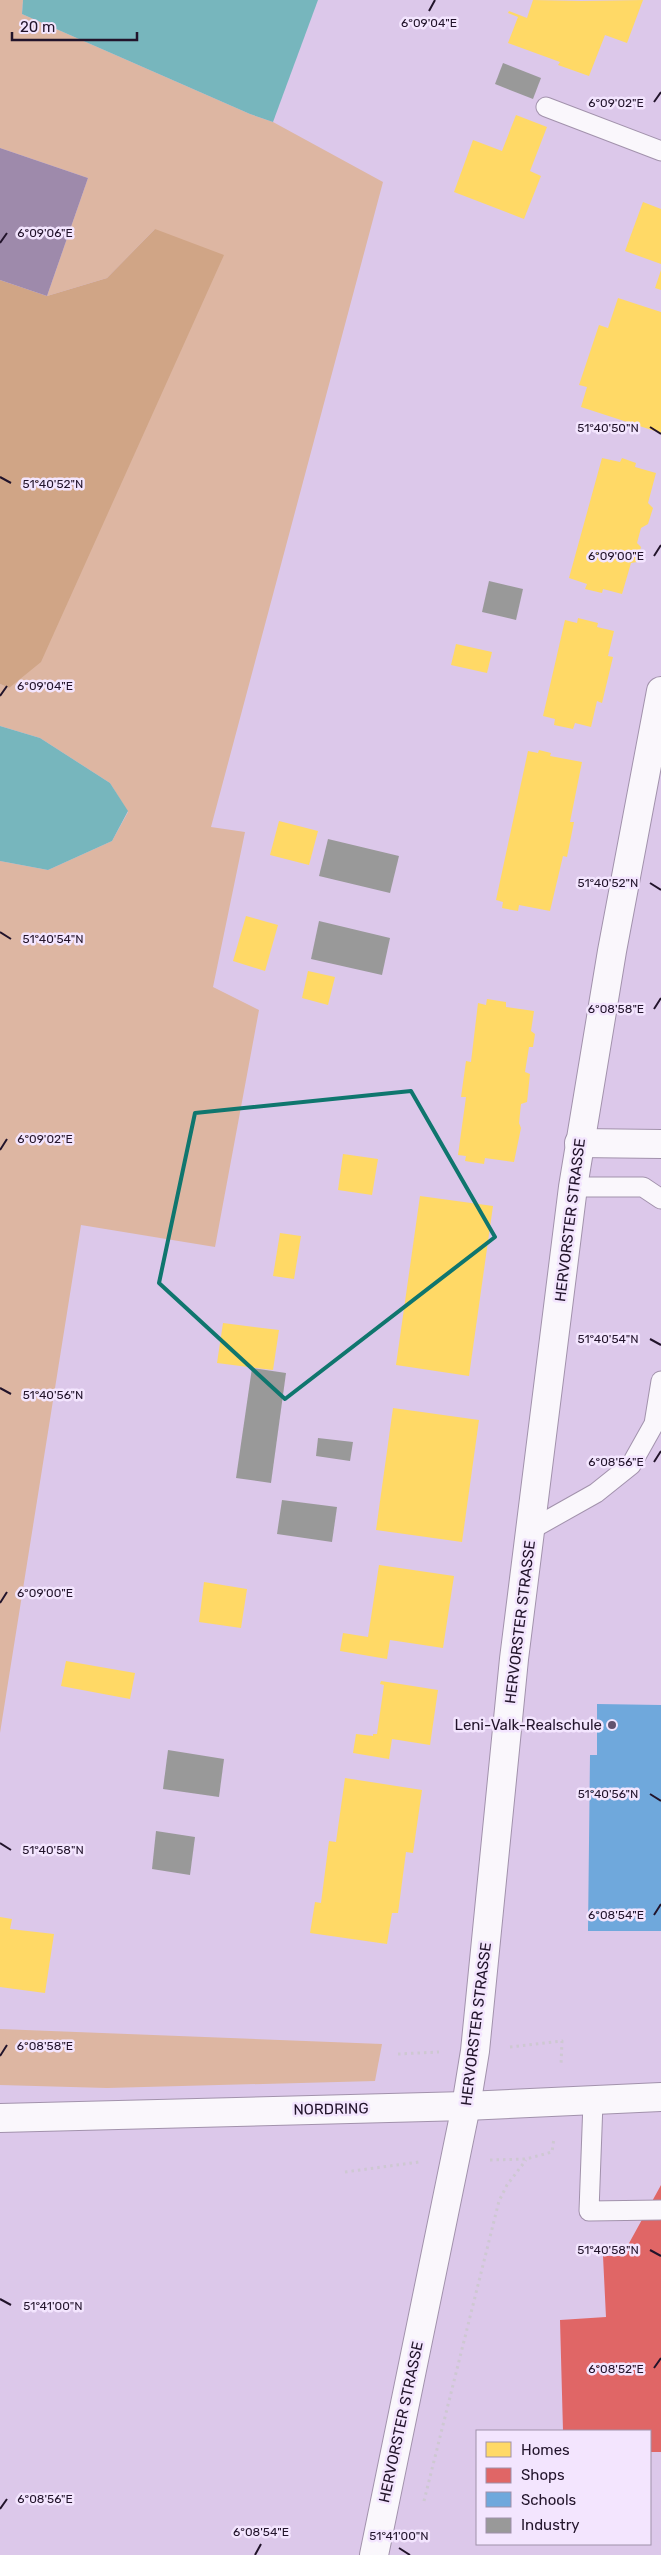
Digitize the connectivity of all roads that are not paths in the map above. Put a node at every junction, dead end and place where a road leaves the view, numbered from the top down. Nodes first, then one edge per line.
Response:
1 (546, 107) dead end
2 (661, 150) edge
3 (659, 708) edge
4 (579, 1143) junction
5 (661, 1144) edge
6 (573, 1187) junction
7 (661, 1199) edge
8 (661, 1381) edge
9 (532, 1529) junction
10 (661, 2097) edge
11 (593, 2102) junction
12 (466, 2106) junction
13 (0, 2118) edge
14 (661, 2210) edge
15 (374, 2555) edge

1 - 2 lane
3 - 4 street, HERVORSTER STRASSE
4 - 5 street
4 - 6 street, HERVORSTER STRASSE
6 - 7 lane
6 - 9 street, HERVORSTER STRASSE
8 - 9 lane
9 - 12 street, HERVORSTER STRASSE
10 - 11 street, NORDRING
11 - 12 street, NORDRING
11 - 14 lane
12 - 13 street, NORDRING
12 - 15 street, HERVORSTER STRASSE

